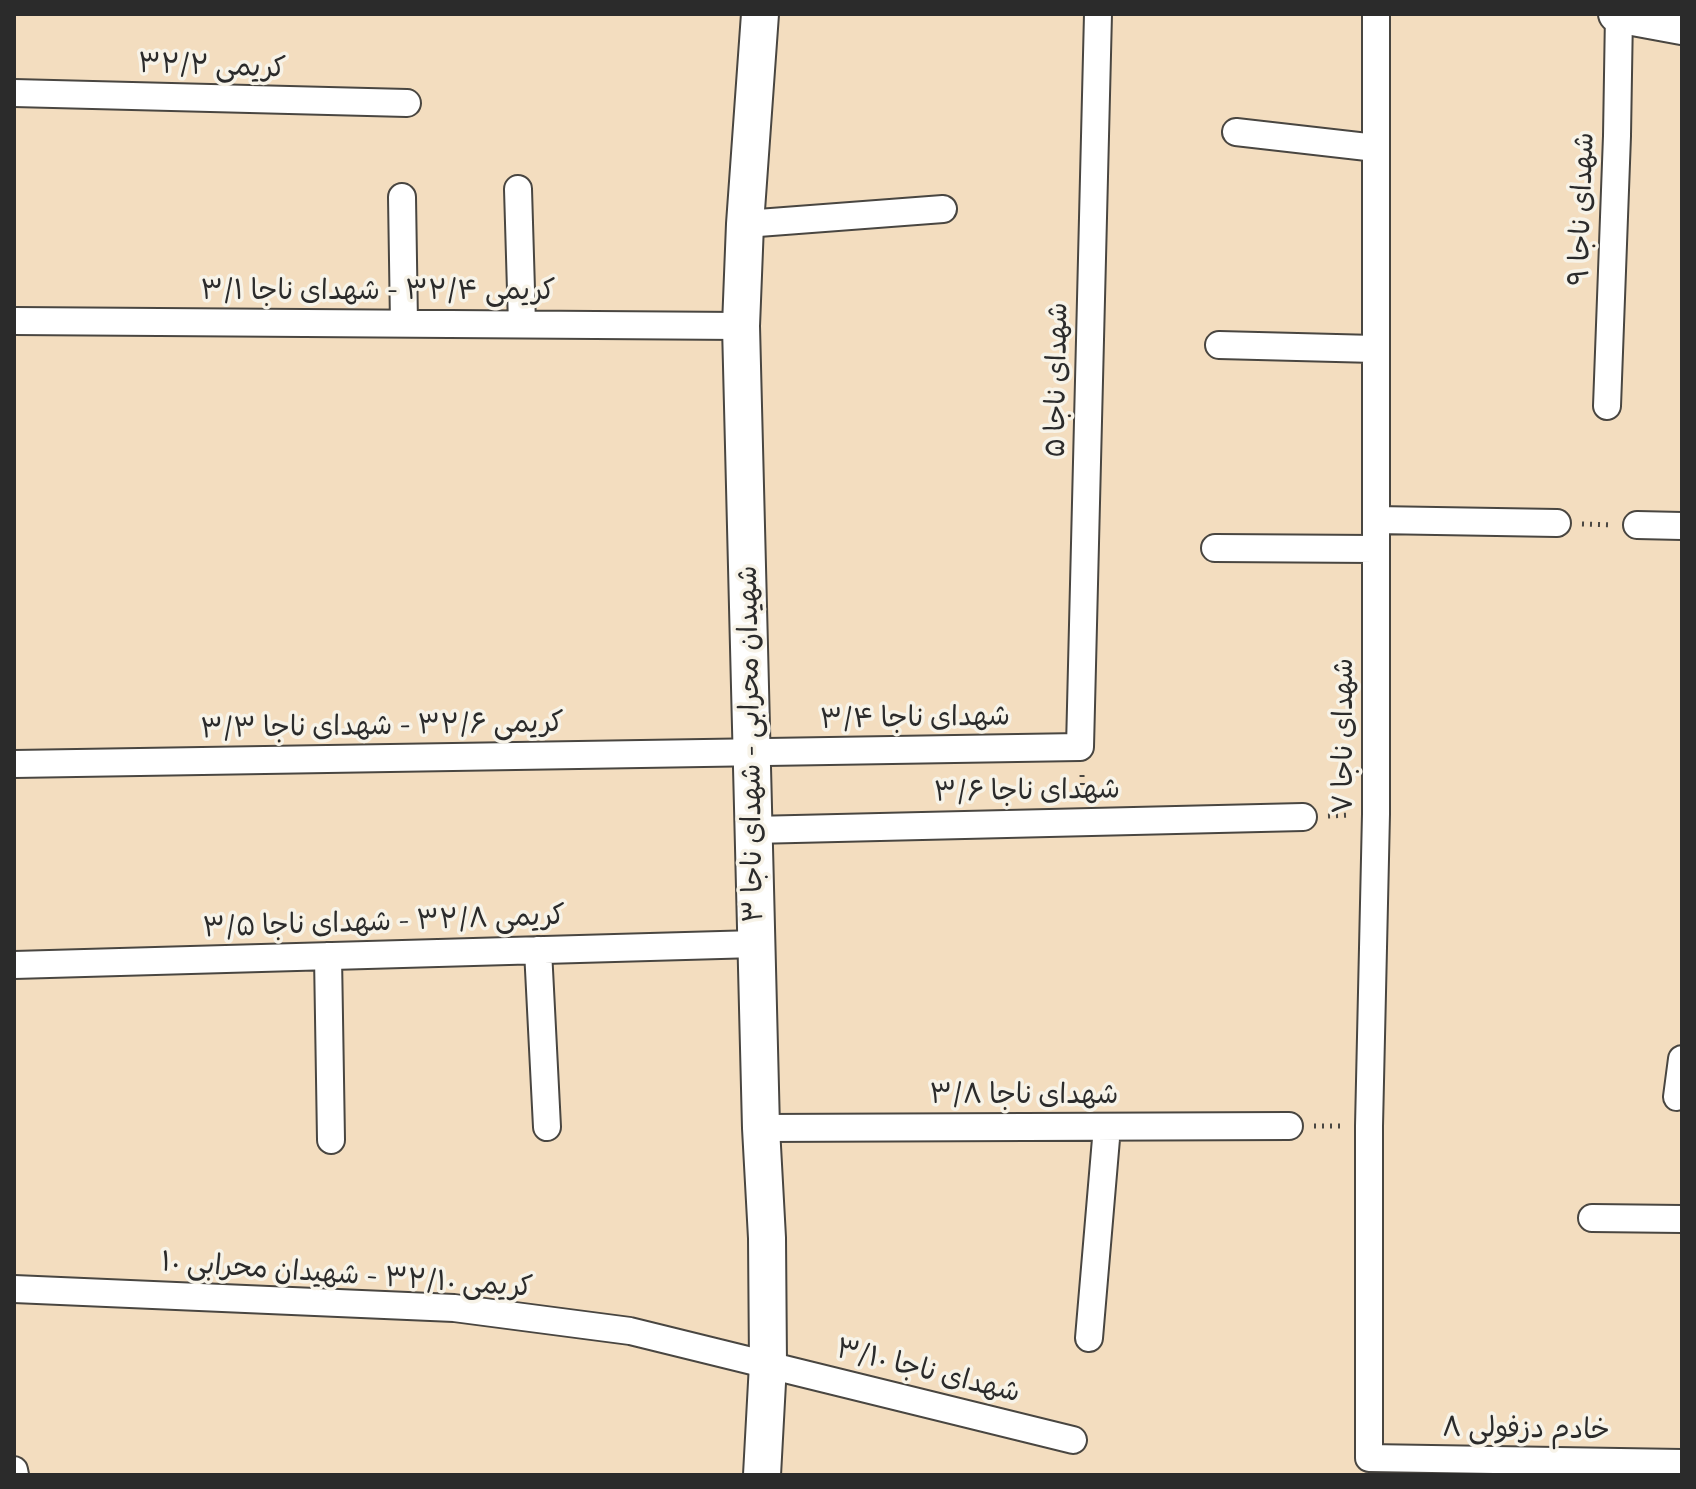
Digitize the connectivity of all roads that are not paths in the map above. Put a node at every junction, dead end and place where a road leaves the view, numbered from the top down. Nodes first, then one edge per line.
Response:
1 (760, 14) edge
2 (1098, 14) edge
3 (1376, 14) edge
4 (1618, 14) edge
5 (1682, 26) edge
6 (14, 93) edge
7 (407, 103) dead end
8 (1236, 132) dead end
9 (1376, 148) junction
10 (518, 189) dead end
11 (402, 197) dead end
12 (943, 209) dead end
13 (745, 224) junction
14 (14, 321) edge
15 (404, 323) junction
16 (522, 324) junction
17 (741, 326) junction
18 (1219, 345) dead end
19 (1375, 349) junction
20 (1607, 406) dead end
21 (1376, 520) junction
22 (1557, 523) road end
23 (1637, 525) road end
24 (1682, 526) edge
25 (1215, 548) dead end
26 (1375, 549) junction
27 (1080, 747) joint
28 (751, 752) junction
29 (14, 764) edge
30 (1303, 817) road end
31 (753, 830) junction
32 (756, 944) junction
33 (538, 950) junction
34 (328, 956) junction
35 (14, 965) edge
36 (1682, 1059) edge
37 (1677, 1097) dead end
38 (1289, 1126) road end
39 (547, 1127) dead end
40 (1107, 1127) junction
41 (761, 1128) junction
42 (331, 1140) dead end
43 (1592, 1218) dead end
44 (1682, 1219) edge
45 (14, 1289) edge
46 (1089, 1338) dead end
47 (768, 1364) junction
48 (1073, 1440) dead end
49 (1369, 1458) joint
50 (1682, 1463) edge
51 (762, 1475) edge

1 - 13 street, شهیدان محرابی - شهدای ناجا ۳
2 - 27 street, شهدای ناجا ۵
3 - 9 street, شهدای ناجا ۷
4 - 5 street
4 - 20 street, شهدای ناجا ۹
6 - 7 street, کریمی ۳۲/۲
8 - 9 street
9 - 19 street, شهدای ناجا ۷
10 - 16 street
11 - 15 street
12 - 13 street
13 - 17 street, شهیدان محرابی - شهدای ناجا ۳
14 - 15 street, کریمی ۳۲/۴ - شهدای ناجا ۳/۱
15 - 16 street, کریمی ۳۲/۴ - شهدای ناجا ۳/۱
16 - 17 street, کریمی ۳۲/۴ - شهدای ناجا ۳/۱
17 - 28 street, شهیدان محرابی - شهدای ناجا ۳
18 - 19 street
19 - 21 street, شهدای ناجا ۷
21 - 22 street
21 - 26 street, شهدای ناجا ۷
23 - 24 street
25 - 26 street
26 - 49 street, شهدای ناجا ۷
27 - 28 street, شهدای ناجا ۳/۴
28 - 29 street, کریمی ۳۲/۶ - شهدای ناجا ۳/۳
28 - 31 street, شهیدان محرابی - شهدای ناجا ۳
30 - 31 street, شهدای ناجا ۳/۶
31 - 32 street, شهیدان محرابی - شهدای ناجا ۳
32 - 33 street, کریمی ۳۲/۸ - شهدای ناجا ۳/۵
32 - 41 street, شهیدان محرابی - شهدای ناجا ۳
33 - 34 street, کریمی ۳۲/۸ - شهدای ناجا ۳/۵
33 - 39 street
34 - 35 street, کریمی ۳۲/۸ - شهدای ناجا ۳/۵
34 - 42 street
36 - 37 street
38 - 40 street, شهدای ناجا ۳/۸
40 - 41 street, شهدای ناجا ۳/۸
40 - 46 street
41 - 47 street, شهیدان محرابی - شهدای ناجا ۳
43 - 44 street
45 - 47 street, کریمی ۳۲/۱۰ - شهیدان محرابی ۱۰
47 - 48 street, شهدای ناجا ۳/۱۰
47 - 51 street, شهیدان محرابی - شهدای ناجا ۳
49 - 50 street, خادم دزفولی ۸

